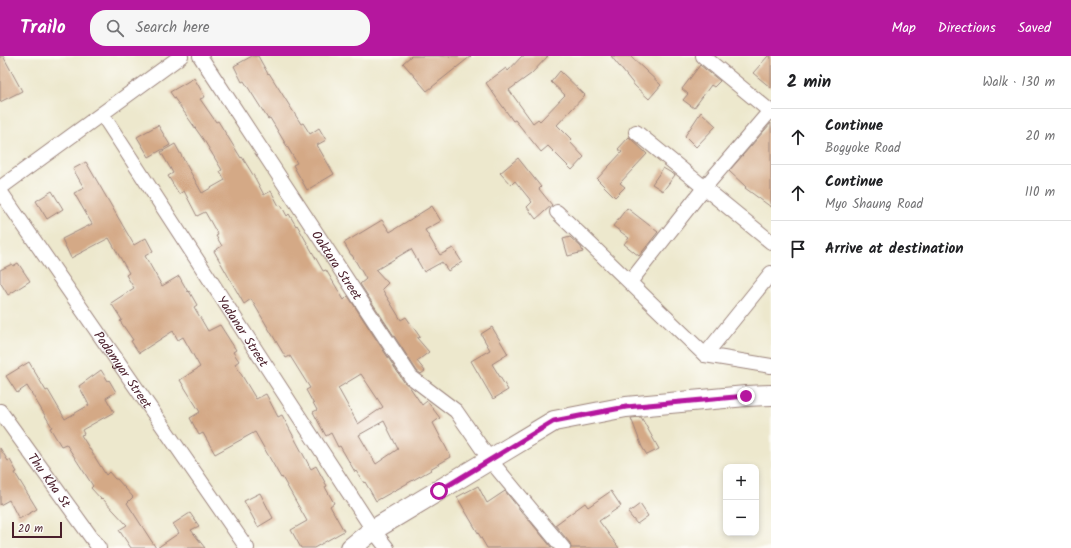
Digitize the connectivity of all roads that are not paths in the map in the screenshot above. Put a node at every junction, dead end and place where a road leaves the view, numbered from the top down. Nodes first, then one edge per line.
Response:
1 (181, 56) edge
2 (200, 56) edge
3 (703, 56) edge
4 (771, 112) edge
5 (102, 114) junction
6 (636, 132) dead end
7 (704, 188) junction
8 (0, 190) edge
9 (557, 212) dead end
10 (771, 242) edge
11 (771, 273) edge
12 (630, 282) junction
13 (705, 355) junction
14 (771, 366) edge
15 (771, 395) edge
16 (0, 411) edge
17 (490, 460) junction
18 (373, 530) junction
19 (99, 548) edge
20 (247, 548) edge
21 (351, 548) edge
22 (387, 548) edge
23 (563, 548) edge

1 - 5 street
2 - 17 street, Oaktara Street
3 - 4 street
4 - 7 street
5 - 8 street
5 - 18 street, Yadanar Street
6 - 7 street
7 - 10 street
7 - 12 street
8 - 20 street, Padamyar Street
9 - 12 street
11 - 13 street
12 - 13 street
13 - 14 street
15 - 17 street
16 - 19 street, Thu Kha St
17 - 18 street
17 - 23 street, Oaktara Street
18 - 21 street
18 - 22 street, Yadanar Street

